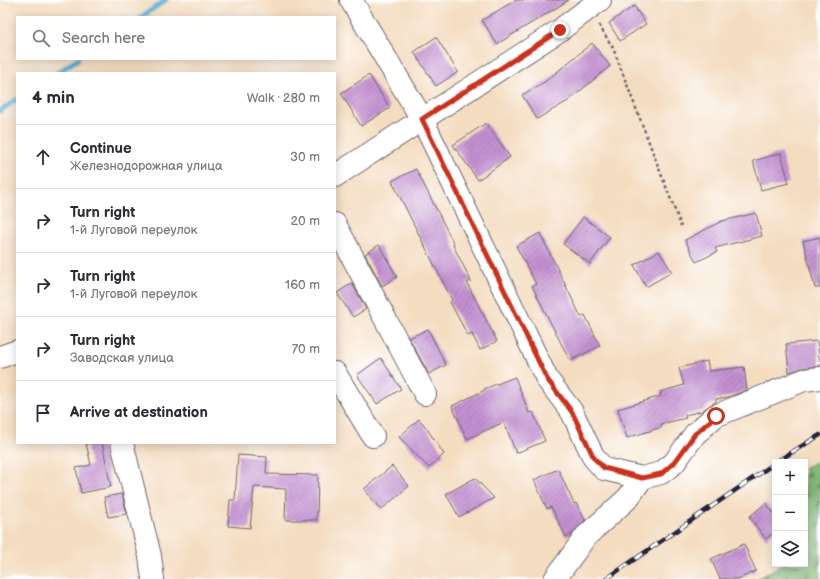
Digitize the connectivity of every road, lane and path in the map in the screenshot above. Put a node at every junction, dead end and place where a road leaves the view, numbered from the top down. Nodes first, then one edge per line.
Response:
1 (351, 0) edge
2 (595, 4) edge
3 (422, 119) junction
4 (336, 175) edge
5 (336, 226) edge
6 (681, 226) dead end
7 (16, 351) edge
8 (0, 357) edge
9 (336, 375) edge
10 (820, 378) edge
11 (425, 394) dead end
12 (373, 436) dead end
13 (122, 444) edge
14 (642, 478) junction
15 (153, 579) edge
16 (555, 579) edge

1 - 3 street
2 - 3 street
2 - 6 path
3 - 4 street
3 - 14 street
5 - 11 street
7 - 8 street
9 - 12 street
10 - 14 street
13 - 15 street
14 - 16 street

